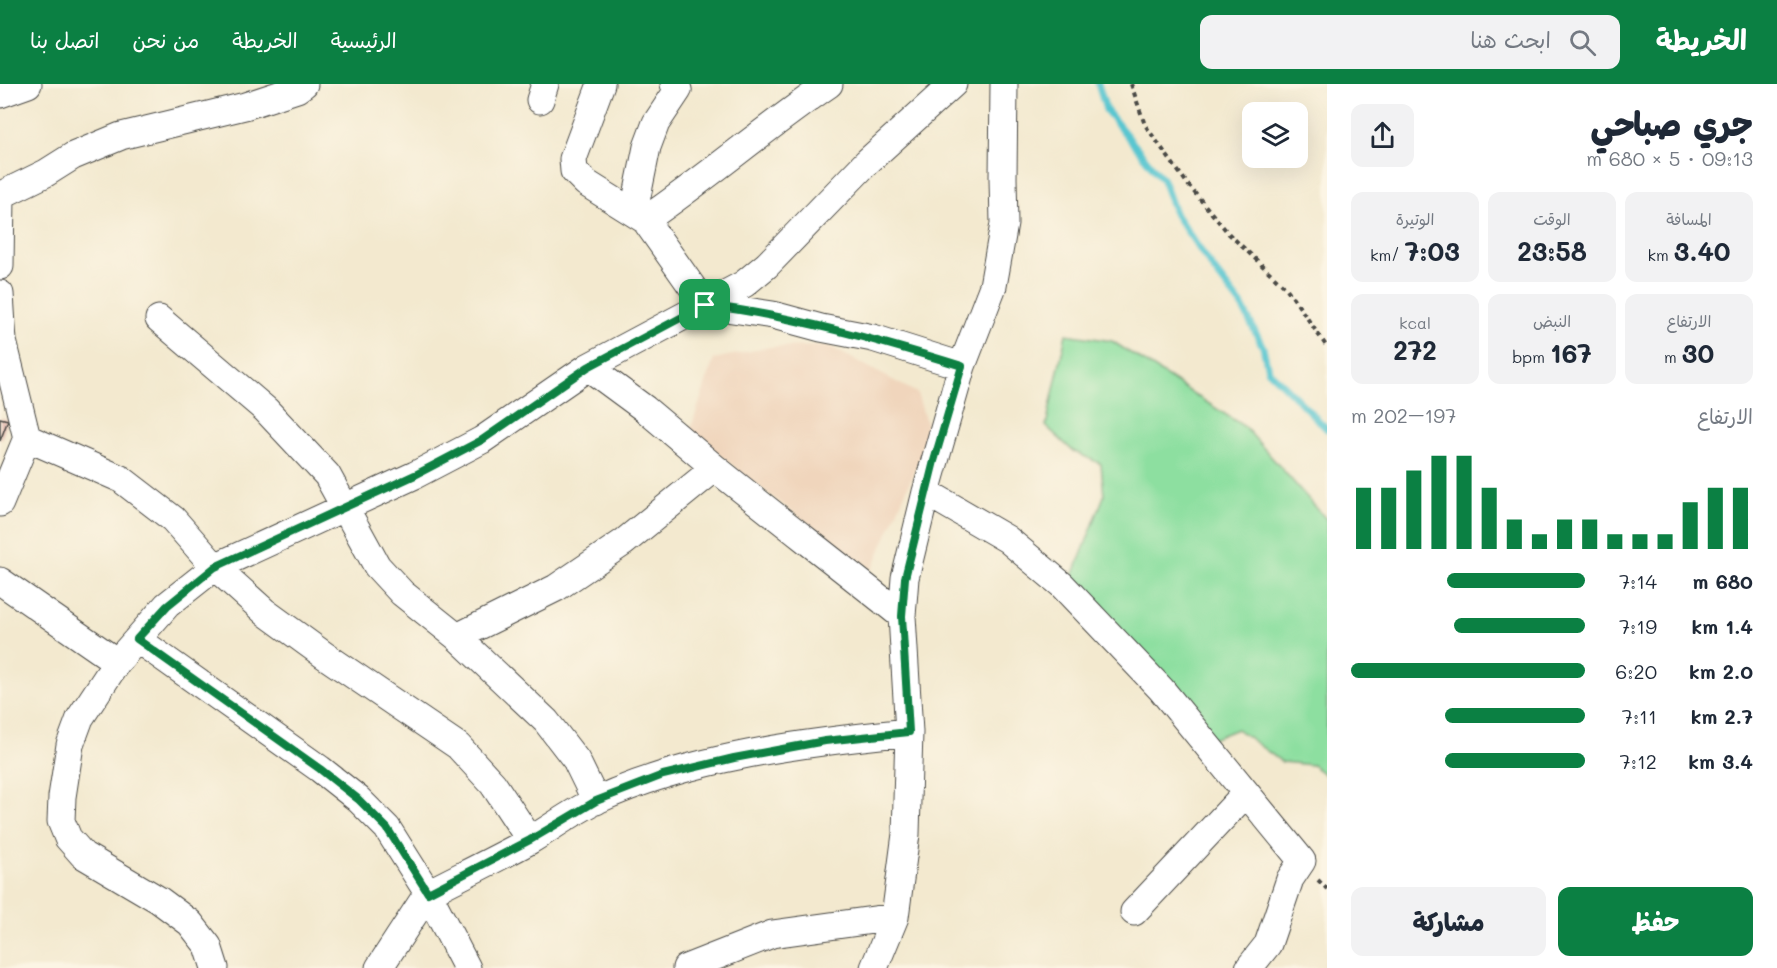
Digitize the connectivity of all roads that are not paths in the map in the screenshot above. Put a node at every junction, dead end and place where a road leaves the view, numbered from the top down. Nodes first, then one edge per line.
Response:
1 (28, 84) edge
2 (304, 84) edge
3 (601, 84) edge
4 (829, 84) edge
5 (953, 84) edge
6 (1004, 84) edge
7 (679, 86) edge
8 (0, 94) edge
9 (1, 195) edge
10 (640, 216) junction
11 (0, 266) edge
12 (0, 294) edge
13 (705, 305) junction
14 (159, 319) dead end
15 (962, 366) junction
16 (588, 367) junction
17 (27, 438) junction
18 (715, 468) junction
19 (926, 492) junction
20 (0, 502) edge
21 (346, 507) junction
22 (215, 567) junction
23 (0, 581) edge
24 (902, 616) junction
25 (457, 637) junction
26 (137, 639) junction
27 (117, 662) junction
28 (909, 732) junction
29 (1246, 793) junction
30 (596, 801) junction
31 (530, 840) junction
32 (428, 893) junction
33 (1134, 912) dead end
34 (895, 917) junction
35 (215, 968) edge
36 (379, 968) edge
37 (467, 968) edge
38 (686, 968) edge
39 (874, 968) edge
40 (1250, 968) edge

1 - 8 street
2 - 9 street
3 - 10 street
4 - 10 street
5 - 13 street
6 - 15 street
7 - 10 street
9 - 11 street
10 - 13 street
12 - 17 street
13 - 15 street
13 - 16 street
14 - 21 street
15 - 19 street
16 - 18 street
16 - 21 street
17 - 20 street
17 - 22 street
18 - 24 street
18 - 25 street
19 - 24 street
19 - 29 street
21 - 22 street
21 - 25 street
22 - 26 street
22 - 31 street
23 - 27 street
24 - 28 street
25 - 30 street
26 - 27 street
26 - 32 street
27 - 35 street
28 - 30 street
28 - 34 street
29 - 33 street
29 - 40 street
30 - 31 street
31 - 32 street
32 - 36 street
32 - 37 street
34 - 38 street
34 - 39 street

